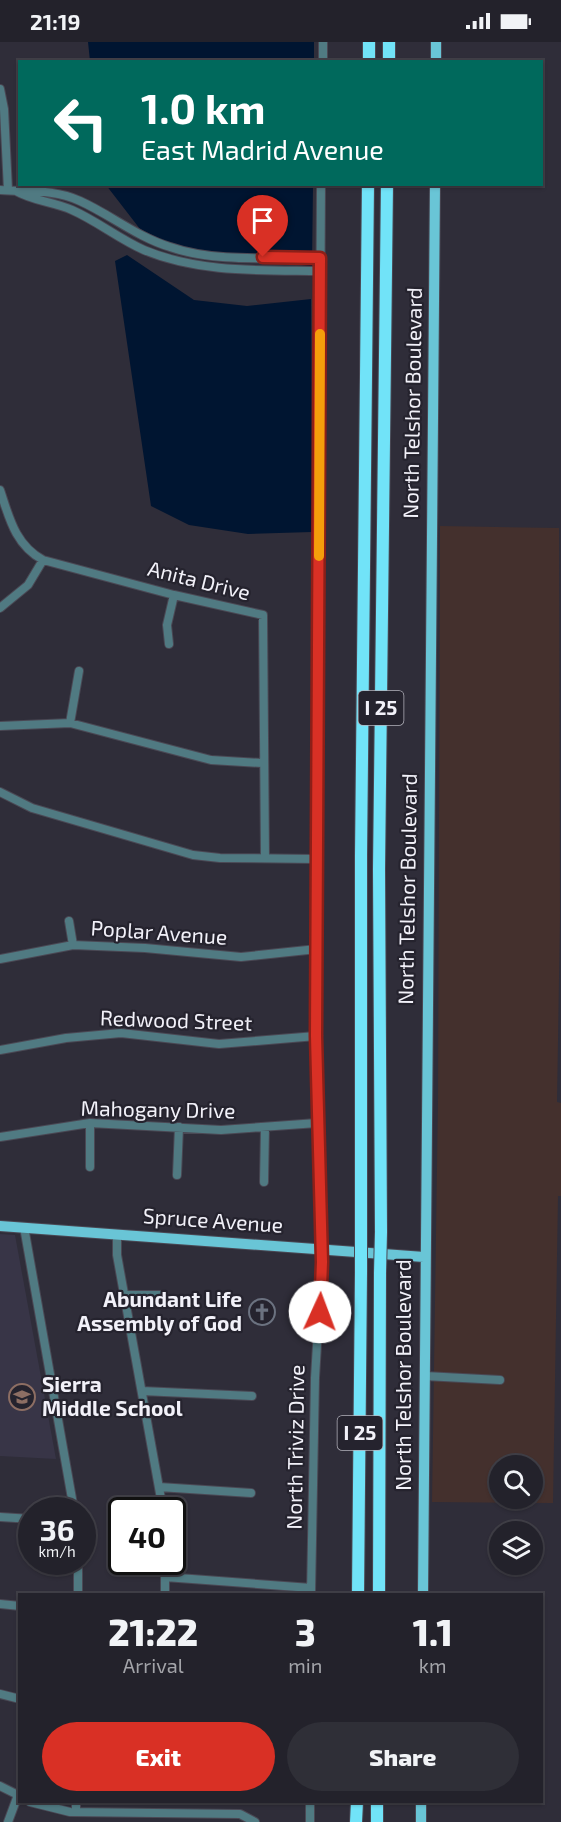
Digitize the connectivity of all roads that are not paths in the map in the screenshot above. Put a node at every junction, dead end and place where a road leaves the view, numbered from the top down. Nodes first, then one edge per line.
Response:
1 (323, 42) edge
2 (369, 42) edge
3 (389, 42) edge
4 (436, 42) edge
5 (322, 60) edge
6 (369, 60) edge
7 (388, 60) edge
8 (436, 60) edge
9 (0, 89) edge
10 (321, 186) edge
11 (368, 186) edge
12 (387, 186) edge
13 (435, 186) edge
14 (8, 190) edge
15 (320, 258) junction
16 (320, 271) junction
17 (0, 490) edge
18 (43, 560) junction
19 (174, 596) junction
20 (0, 608) edge
21 (169, 644) dead end
22 (79, 671) dead end
23 (70, 723) junction
24 (0, 726) edge
25 (262, 764) junction
26 (0, 792) edge
27 (265, 858) junction
28 (318, 859) junction
29 (69, 921) dead end
30 (73, 945) junction
31 (317, 949) junction
32 (0, 959) edge
33 (316, 1036) junction
34 (0, 1050) edge
35 (90, 1123) junction
36 (317, 1123) junction
37 (179, 1127) junction
38 (265, 1127) junction
39 (0, 1137) edge
40 (90, 1167) dead end
41 (177, 1175) dead end
42 (264, 1182) dead end
43 (0, 1226) edge
44 (24, 1227) junction
45 (117, 1234) junction
46 (321, 1248) junction
47 (424, 1257) junction
48 (125, 1295) junction
49 (162, 1295) dead end
50 (425, 1376) junction
51 (500, 1380) dead end
52 (142, 1391) junction
53 (252, 1396) dead end
54 (159, 1487) junction
55 (251, 1492) dead end
56 (72, 1497) edge
57 (161, 1497) edge
58 (0, 1518) edge
59 (18, 1519) edge
60 (78, 1575) edge
61 (165, 1577) joint
62 (255, 1583) junction
63 (311, 1591) edge
64 (78, 1593) edge
65 (165, 1593) edge
66 (255, 1593) edge
67 (358, 1593) edge
68 (379, 1593) edge
69 (423, 1593) edge
70 (0, 1604) edge
71 (18, 1606) edge
72 (0, 1694) edge
73 (18, 1698) edge
74 (0, 1786) edge
75 (18, 1795) edge
76 (18, 1798) edge
77 (33, 1803) edge
78 (76, 1803) edge
79 (310, 1803) edge
80 (357, 1803) edge
81 (377, 1803) edge
82 (422, 1803) edge
83 (76, 1812) junction
84 (255, 1819) edge
85 (8, 1822) edge
86 (310, 1822) edge
87 (356, 1822) edge
88 (377, 1822) edge
89 (421, 1822) edge

1 - 5 street
2 - 6 highway
3 - 7 highway
4 - 8 main road
9 - 14 street
10 - 15 street, North Triviz Drive
11 - 67 highway, I 25, bridge
12 - 68 highway, I 25, bridge
13 - 47 main road, North Telshor Boulevard
14 - 15 street
14 - 16 street
15 - 16 street, North Triviz Drive
16 - 28 street, North Triviz Drive
17 - 18 street, Anita Drive
18 - 19 street, Anita Drive
18 - 20 street
19 - 21 street
19 - 25 street, Anita Drive
22 - 23 street
23 - 24 street
23 - 25 street
25 - 27 street, Anita Drive
26 - 27 street
27 - 28 street
28 - 31 street, North Triviz Drive
29 - 30 street
30 - 31 street, Poplar Avenue
30 - 32 street, Poplar Avenue
31 - 33 street, North Triviz Drive
33 - 34 street, Redwood Street
33 - 36 street, North Triviz Drive
35 - 37 street, Mahogany Drive
35 - 39 street, Mahogany Drive
35 - 40 street
36 - 38 street, Mahogany Drive
36 - 46 street, North Triviz Drive
37 - 38 street, Mahogany Drive
37 - 41 street
38 - 42 street
43 - 44 main road, Spruce Avenue
44 - 45 main road, Spruce Avenue
44 - 56 street
45 - 46 main road, Spruce Avenue
45 - 48 street
46 - 47 main road, Spruce Avenue
46 - 63 street, North Triviz Drive
47 - 50 main road, North Telshor Boulevard
48 - 49 street
48 - 52 street
50 - 51 street
50 - 69 main road, North Telshor Boulevard
52 - 53 street
52 - 54 street
54 - 55 street
54 - 57 street
58 - 59 street
60 - 64 street
61 - 62 street
61 - 65 street
62 - 63 street
62 - 66 street
70 - 71 street
72 - 73 street
74 - 75 street
76 - 85 street
77 - 83 street
78 - 83 street
79 - 86 street
80 - 87 highway
81 - 88 highway
82 - 89 main road
83 - 84 street

